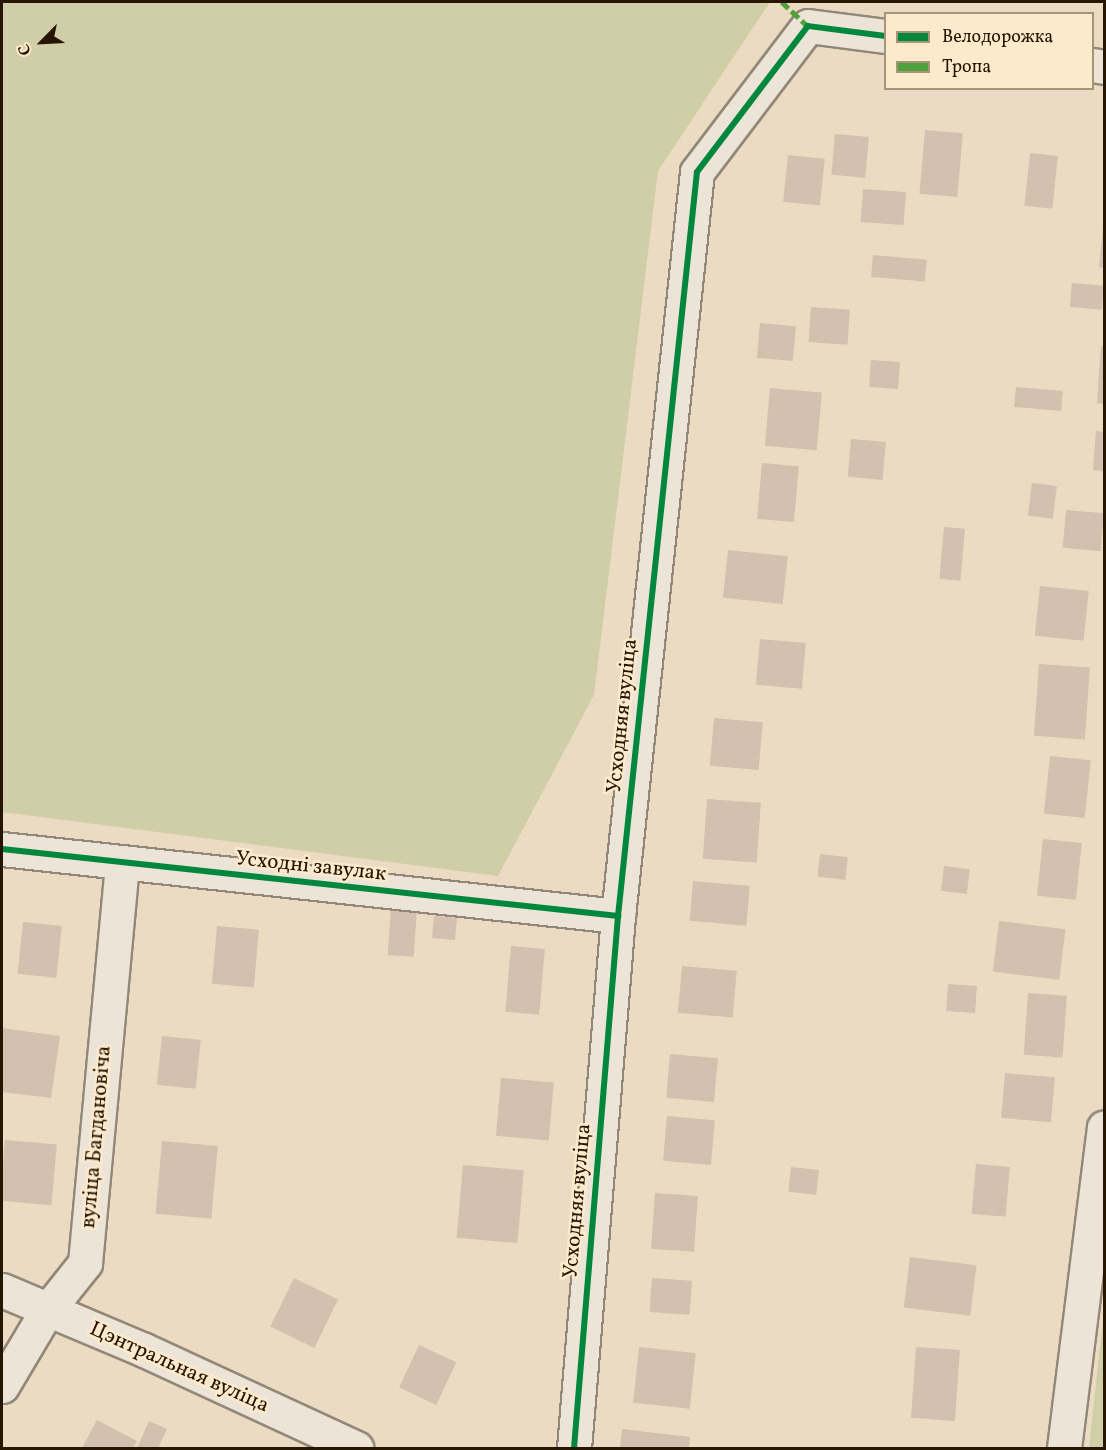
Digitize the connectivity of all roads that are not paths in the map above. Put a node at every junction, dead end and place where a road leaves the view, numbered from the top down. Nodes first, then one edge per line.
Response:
1 (884, 36) edge
2 (2, 849) edge
3 (122, 863) junction
4 (618, 916) junction
5 (1104, 1127) edge
6 (2, 1290) edge
7 (1093, 1297) edge
8 (46, 1312) junction
9 (2, 1386) edge
10 (356, 1449) edge
11 (574, 1449) edge
12 (1064, 1449) edge

1 - 4 street, Усходняя вуліца
2 - 3 street, Усходні завулак
3 - 4 street, Усходні завулак
3 - 8 street, вуліца Багдановіча
4 - 11 street, Усходняя вуліца
5 - 7 street
6 - 8 street, Цэнтральная вуліца
7 - 12 street
8 - 9 street, вуліца Багдановіча
8 - 10 street, Цэнтральная вуліца

